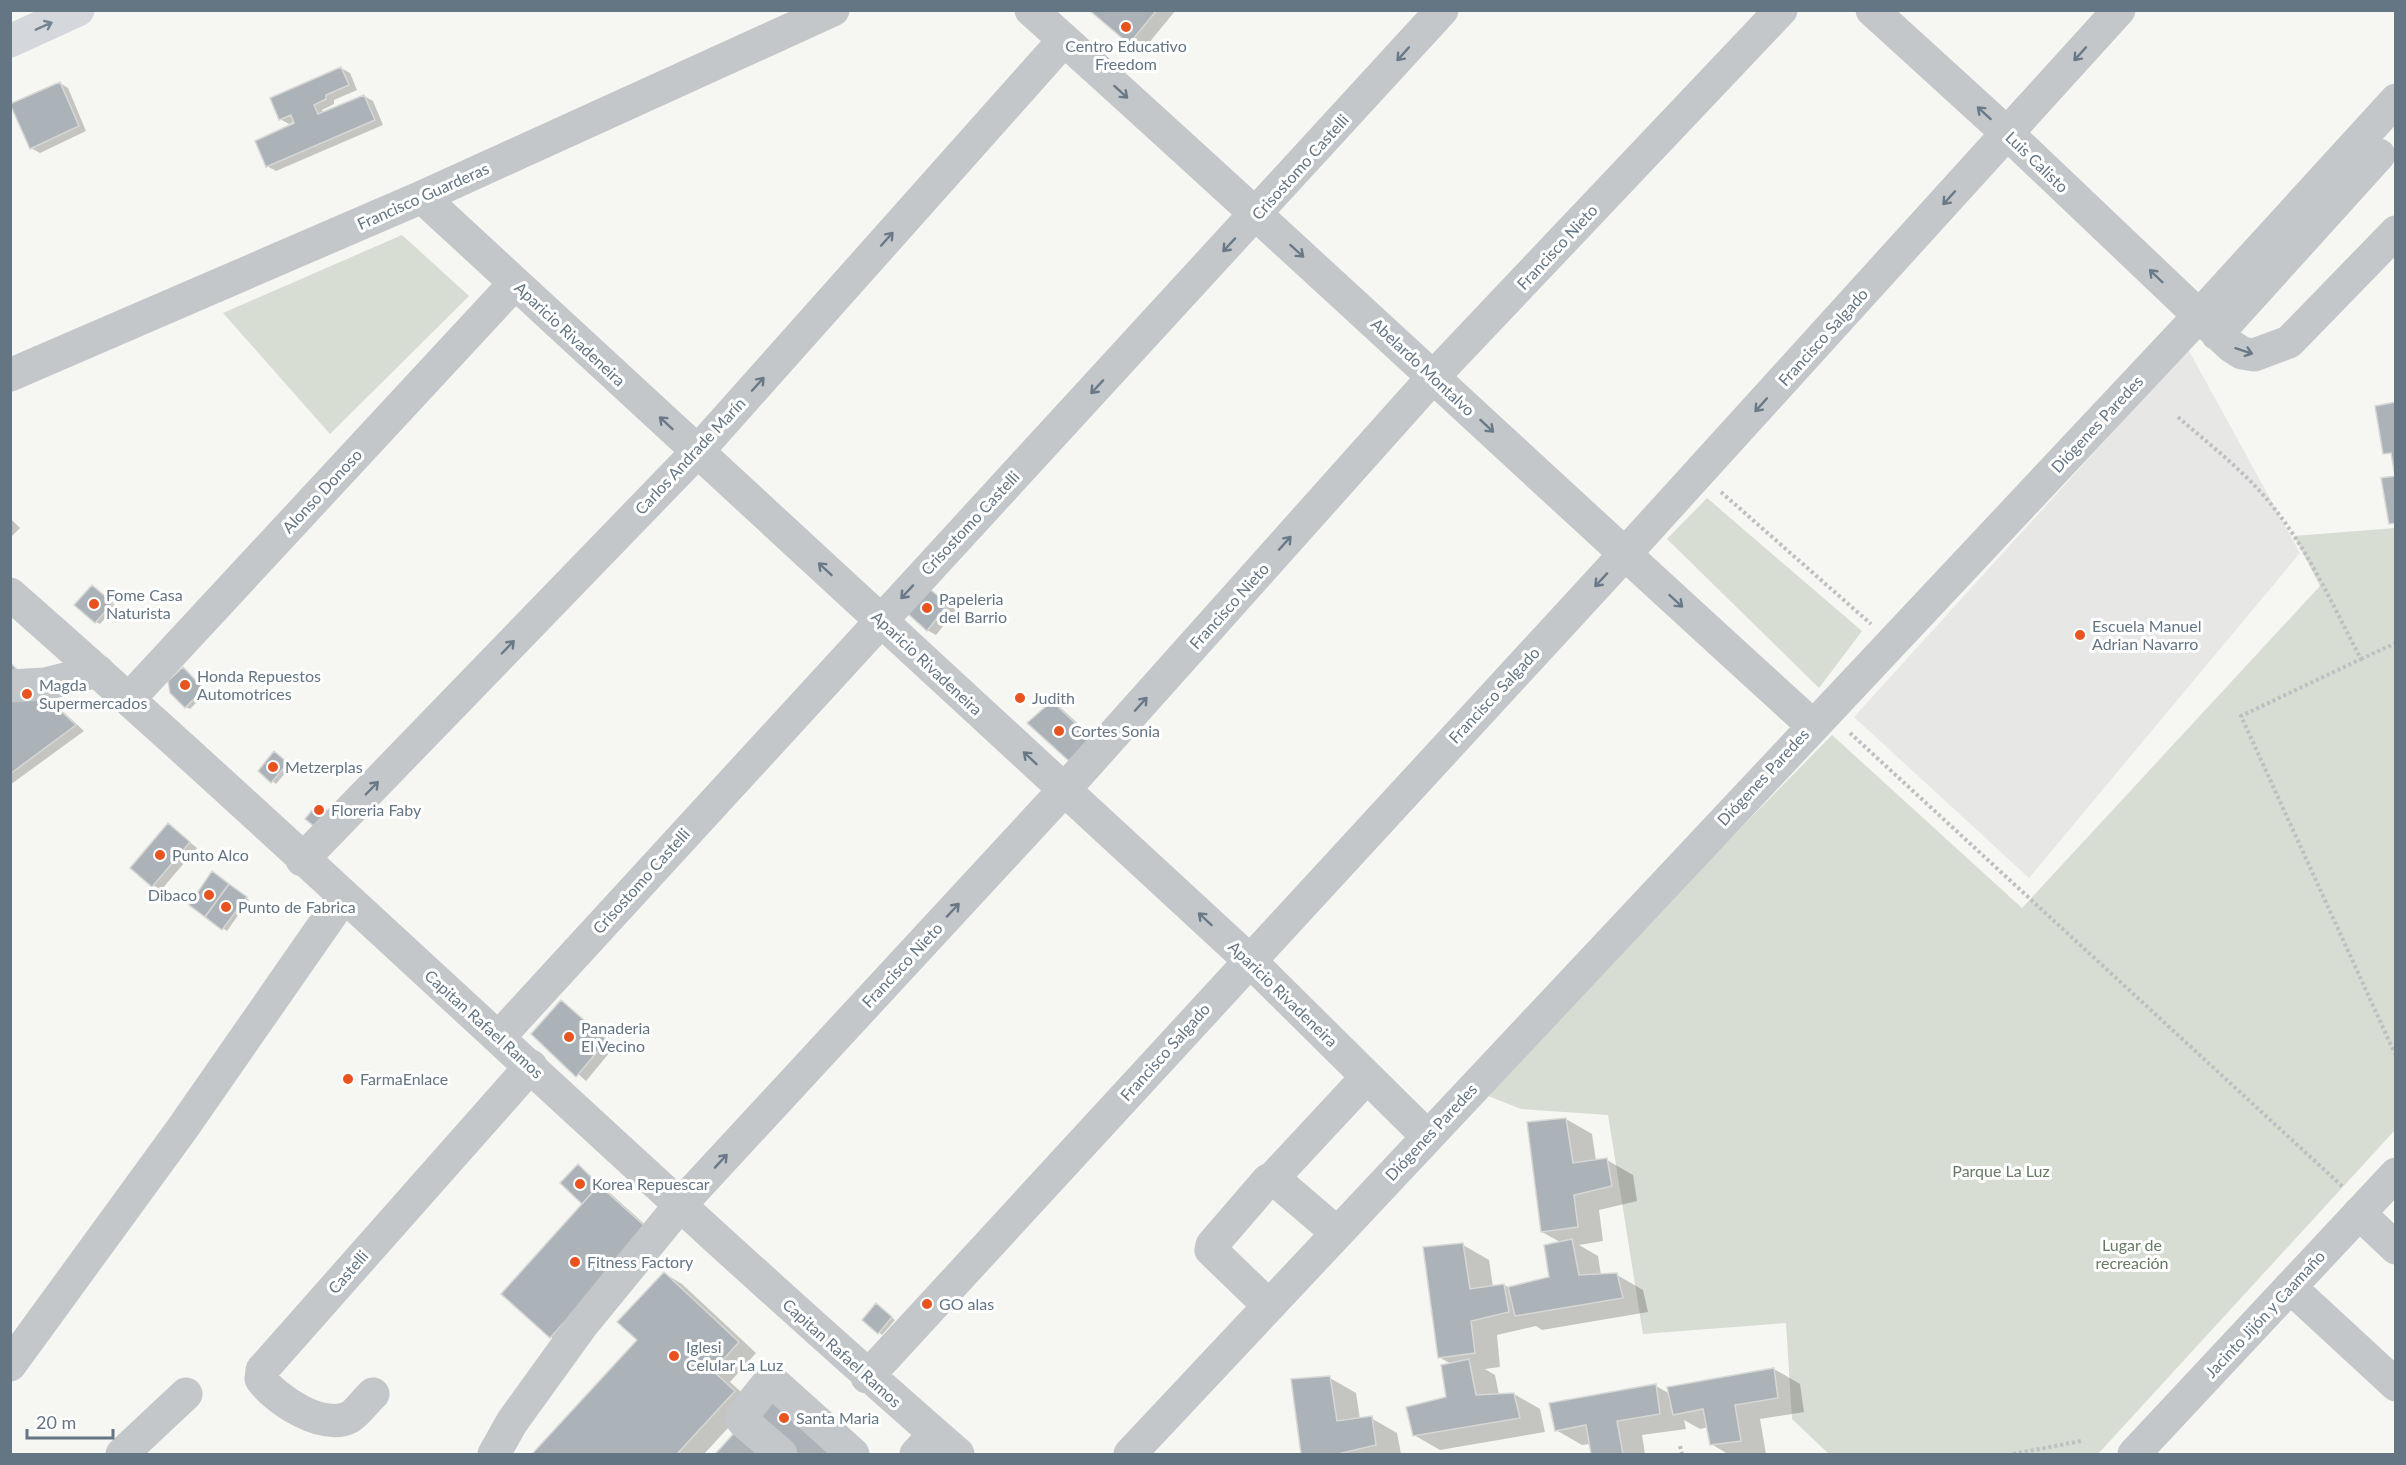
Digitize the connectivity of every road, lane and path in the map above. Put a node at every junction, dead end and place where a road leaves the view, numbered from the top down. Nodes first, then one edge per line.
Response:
1 (78, 10) edge
2 (832, 10) edge
3 (1031, 10) edge
4 (1442, 10) edge
5 (1781, 10) edge
6 (1872, 10) edge
7 (2119, 10) edge
8 (1064, 40) junction
9 (10, 41) edge
10 (2396, 100) edge
11 (2007, 134) junction
12 (2379, 154) edge
13 (422, 197) junction
14 (1257, 214) junction
15 (2396, 232) edge
16 (515, 283) junction
17 (2207, 325) junction
18 (10, 375) edge
19 (1434, 376) junction
20 (2178, 417) dead end
21 (697, 452) junction
22 (1720, 491) dead end
23 (1624, 555) junction
24 (10, 594) edge
25 (880, 620) junction
26 (1880, 633) dead end
27 (2396, 643) edge
28 (2361, 658) junction
29 (98, 671) junction
30 (10, 686) edge
31 (129, 699) junction
32 (1812, 725) junction
33 (1845, 728) dead end
34 (1064, 790) junction
35 (302, 860) junction
36 (344, 896) junction
37 (1249, 960) junction
38 (498, 1037) junction
39 (2396, 1056) edge
40 (531, 1066) junction
41 (1367, 1077) junction
42 (1427, 1136) junction
43 (2396, 1174) edge
44 (1274, 1178) junction
45 (681, 1204) junction
46 (2355, 1204) junction
47 (1336, 1232) junction
48 (2396, 1248) edge
49 (2290, 1287) junction
50 (1269, 1306) junction
51 (10, 1365) edge
52 (867, 1377) junction
53 (2396, 1385) edge
54 (186, 1394) dead end
55 (373, 1394) dead end
56 (2081, 1442) dead end
57 (1680, 1446) dead end
58 (936, 1448) edge
59 (122, 1455) edge
60 (495, 1455) edge
61 (781, 1455) edge
62 (853, 1455) edge
63 (1130, 1455) edge
64 (1682, 1455) edge
65 (2013, 1455) edge
66 (2134, 1455) edge

9 -> 1 main road
2 - 13 street, Francisco Guarderas
3 - 8 street, Abelardo Montalvo
4 -> 14 street, Crisostomo Castelli
5 - 19 street, Francisco Nieto
11 -> 6 street, Luis Calisto
7 -> 11 street, Francisco Salgado
8 -> 14 street, Abelardo Montalvo
21 -> 8 street, Carlos Andrade Marín
10 - 12 street, Diógenes Paredes
17 -> 11 street, Luis Calisto
11 -> 23 street, Francisco Salgado
12 - 17 street, Diógenes Paredes
13 - 16 street, Aparicio Rivadeneira
13 - 18 street, Francisco Guarderas
14 -> 19 street, Abelardo Montalvo
14 -> 25 street, Crisostomo Castelli
17 -> 15 street, Luis Calisto
21 -> 16 street, Aparicio Rivadeneira
16 - 31 street, Alonso Donoso
17 - 32 street, Diógenes Paredes
19 -> 23 street, Abelardo Montalvo
34 -> 19 street, Francisco Nieto
20 - 28 path
25 -> 21 street, Aparicio Rivadeneira
35 -> 21 street, Carlos Andrade Marín
22 - 26 path
23 -> 32 street, Abelardo Montalvo
23 -> 37 street, Francisco Salgado
24 - 29 street, Capitan Rafael Ramos
34 -> 25 street, Aparicio Rivadeneira
25 - 38 street, Crisostomo Castelli
27 - 28 path
28 - 39 path
29 - 30 street
29 - 31 street, Capitan Rafael Ramos
31 - 35 street, Capitan Rafael Ramos
32 - 42 street, Diógenes Paredes
33 - 46 path
37 -> 34 street, Aparicio Rivadeneira
45 -> 34 street, Francisco Nieto
35 - 36 street, Capitan Rafael Ramos
36 - 38 street, Capitan Rafael Ramos
36 - 51 street
37 - 41 street, Aparicio Rivadeneira
37 - 52 street, Francisco Salgado
38 - 40 street, Capitan Rafael Ramos
40 - 45 street, Capitan Rafael Ramos
40 - 55 street, Castelli
41 - 42 street, Aparicio Rivadeneira
41 - 44 street
42 - 47 street, Diógenes Paredes
43 - 46 street, Jacinto Jijón y Caamaño
44 - 47 street
44 - 50 street
45 - 52 street, Capitan Rafael Ramos
45 - 60 street, Francisco Nieto
46 - 48 street
46 - 49 street, Jacinto Jijón y Caamaño
47 - 50 street, Diógenes Paredes
49 - 53 street
49 - 66 street, Jacinto Jijón y Caamaño
50 - 63 street, Diógenes Paredes
52 - 58 street, Capitan Rafael Ramos
54 - 59 street
56 - 65 path
57 - 64 path
61 - 62 street

